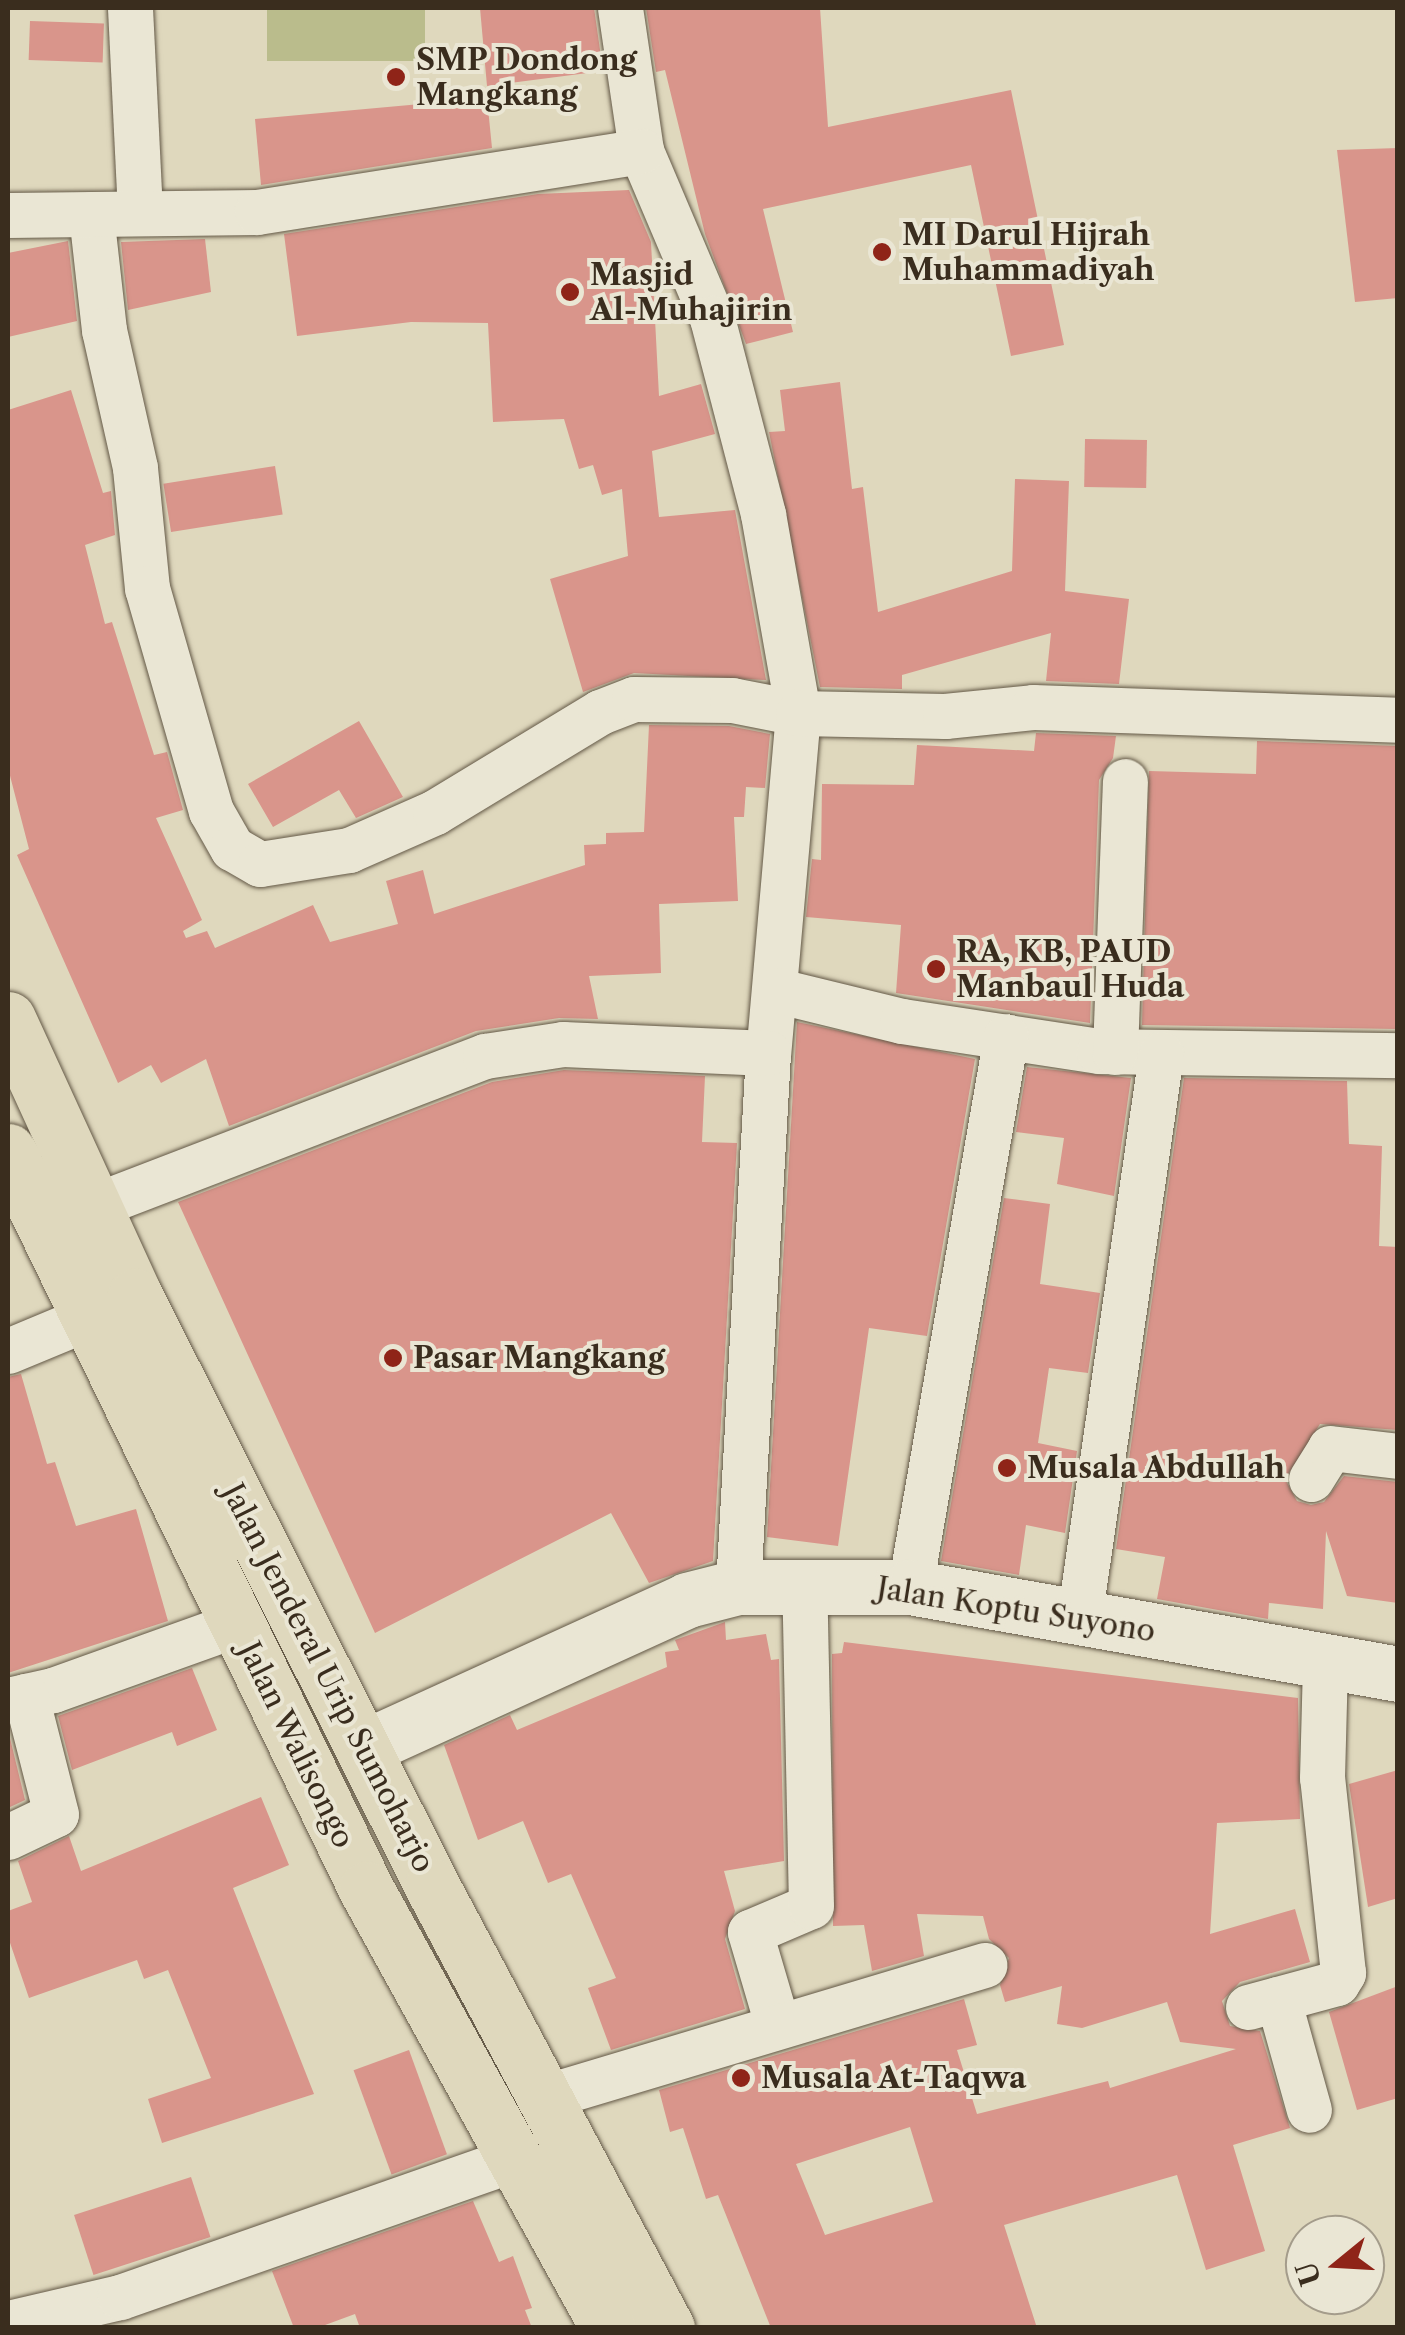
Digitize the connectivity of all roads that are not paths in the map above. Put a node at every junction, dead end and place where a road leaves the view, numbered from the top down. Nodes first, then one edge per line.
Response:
1 (130, 8) edge
2 (620, 8) edge
3 (642, 151) junction
4 (140, 213) junction
5 (91, 214) junction
6 (8, 215) edge
7 (798, 712) junction
8 (1398, 720) edge
9 (1125, 782) dead end
10 (775, 990) junction
11 (8, 1020) edge
12 (1006, 1036) junction
13 (1115, 1052) junction
14 (768, 1053) junction
15 (1161, 1054) junction
16 (1398, 1054) edge
17 (8, 1151) edge
18 (94, 1206) junction
19 (86, 1319) junction
20 (8, 1351) edge
21 (1398, 1456) edge
22 (1310, 1479) dead end
23 (804, 1585) junction
24 (738, 1586) junction
25 (910, 1587) junction
26 (1080, 1619) junction
27 (237, 1624) junction
28 (1325, 1662) junction
29 (1398, 1674) edge
30 (17, 1698) edge
31 (365, 1747) junction
32 (8, 1837) edge
33 (984, 1965) dead end
34 (777, 2024) junction
35 (542, 2098) junction
36 (1309, 2110) dead end
37 (520, 2157) junction
38 (8, 2323) edge
39 (608, 2328) edge
40 (667, 2328) edge

1 - 4 street
2 - 3 street
3 - 4 street
3 - 7 street
4 - 5 street
5 - 6 street
5 - 7 street
7 - 8 street
7 - 10 street
9 - 13 street
10 - 12 street
10 - 14 street
11 - 18 highway, Jalan Jenderal Urip Sumoharjo
12 - 13 street
12 - 25 street
13 - 15 street
14 - 18 street
14 - 24 street
15 - 16 street
15 - 26 street
17 - 19 highway, Jalan Walisongo
18 - 31 highway, Jalan Jenderal Urip Sumoharjo
19 - 20 street
19 - 27 highway, Jalan Walisongo
21 - 22 street
23 - 24 main road, Jalan Koptu Suyono
23 - 25 main road, Jalan Koptu Suyono
23 - 34 street
24 - 31 main road, Jalan Koptu Suyono
25 - 26 main road, Jalan Koptu Suyono
26 - 28 main road, Jalan Koptu Suyono
27 - 30 street
27 - 37 highway, Jalan Walisongo
28 - 29 main road, Jalan Koptu Suyono
28 - 36 street
30 - 32 street
31 - 35 highway, Jalan Jenderal Urip Sumoharjo
33 - 34 street
34 - 35 street
35 - 40 highway, Jalan Jenderal Urip Sumoharjo
37 - 38 street
37 - 39 highway, Jalan Walisongo

